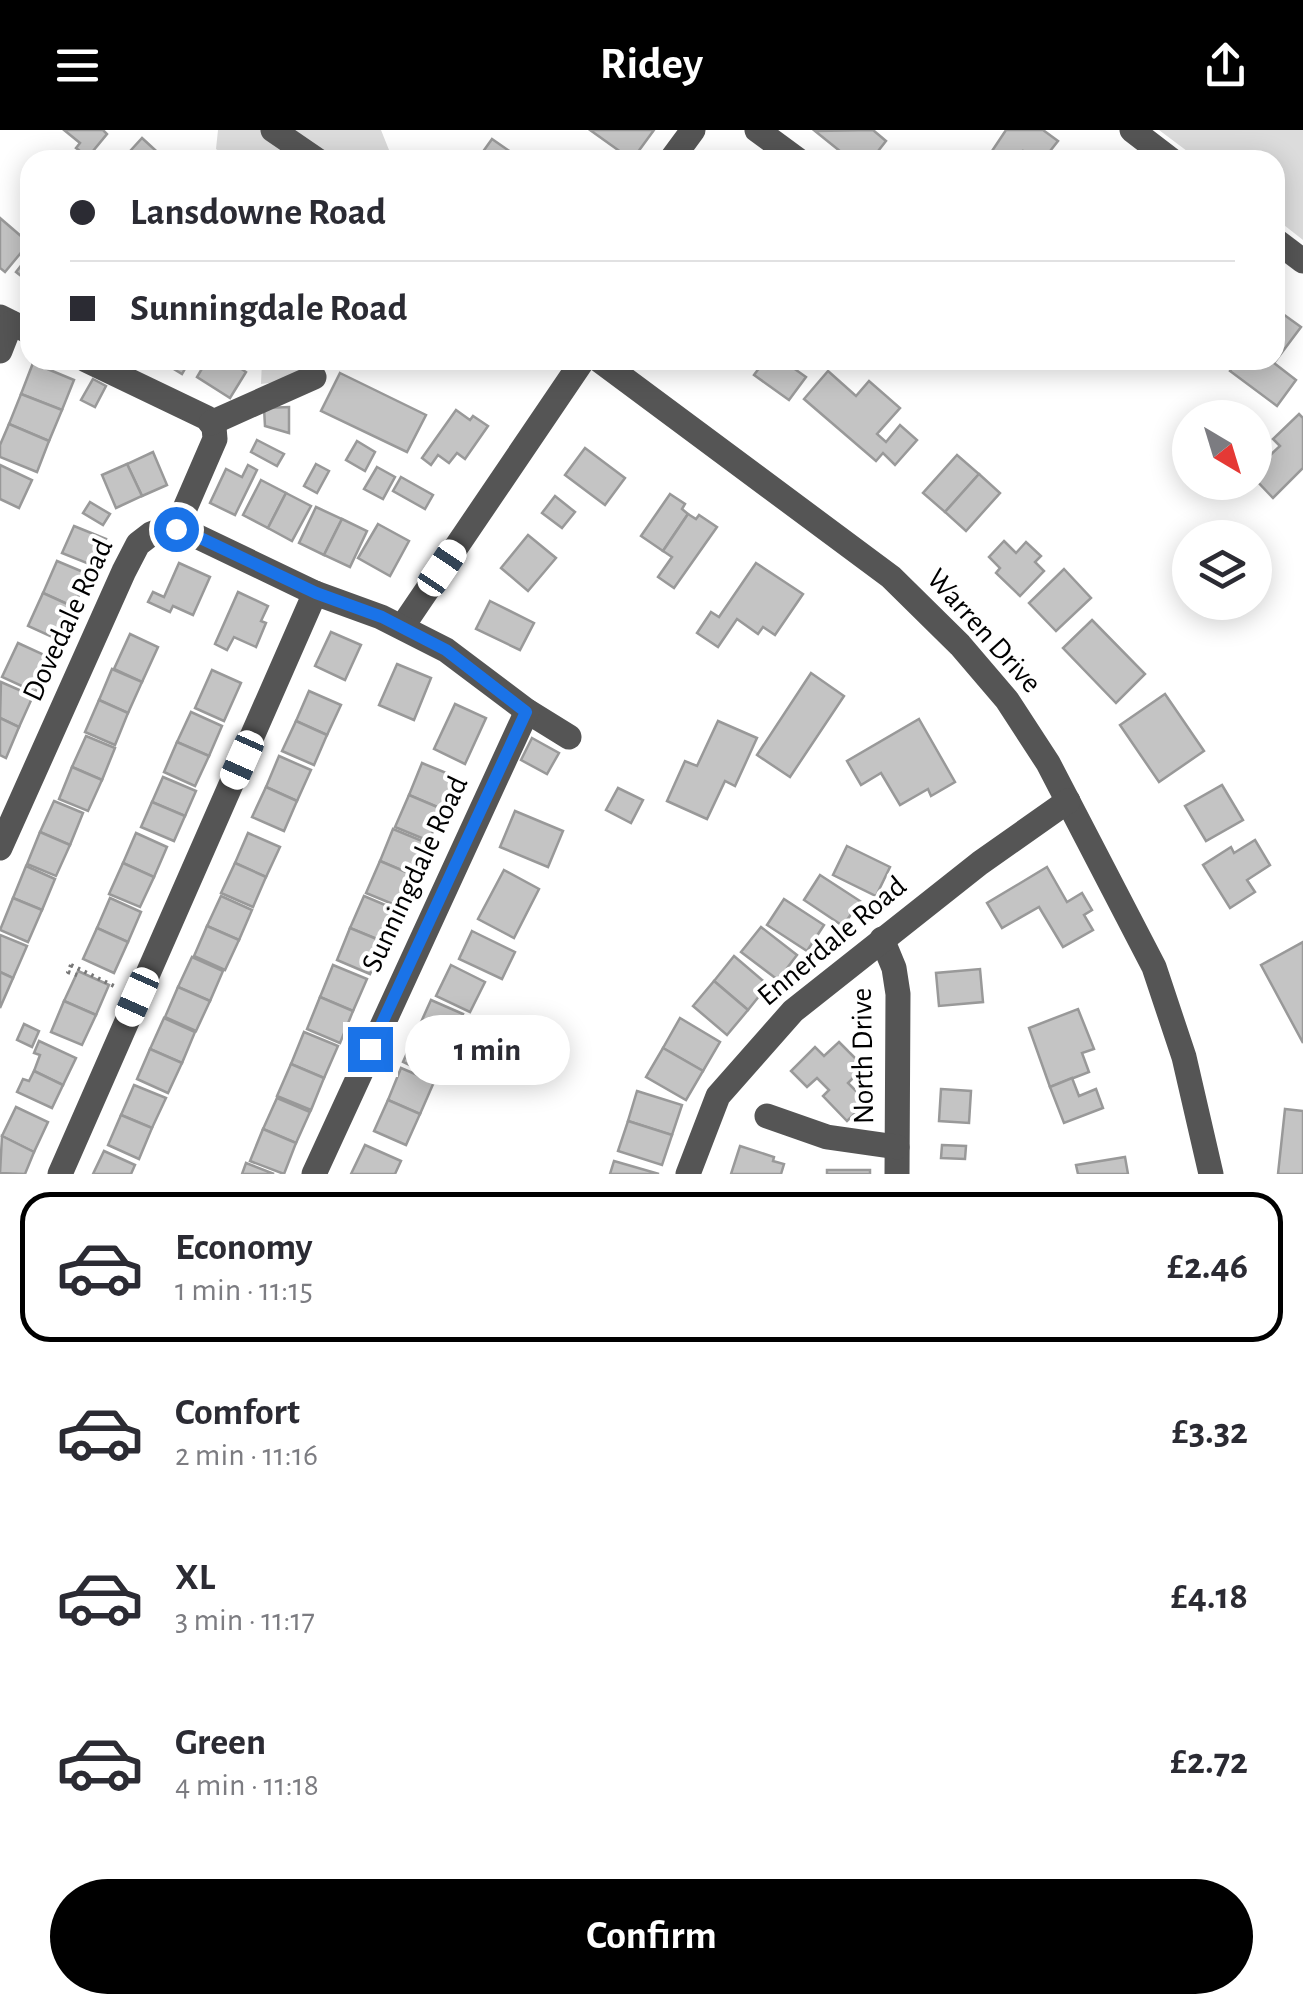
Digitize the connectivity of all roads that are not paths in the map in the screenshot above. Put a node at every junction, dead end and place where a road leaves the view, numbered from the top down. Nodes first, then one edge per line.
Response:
1 (273, 130) edge
2 (757, 130) edge
3 (1132, 130) edge
4 (302, 150) edge
5 (784, 150) edge
6 (1157, 150) edge
7 (14, 324) edge
8 (0, 350) edge
9 (107, 370) edge
10 (576, 370) edge
11 (612, 370) edge
12 (314, 377) dead end
13 (211, 423) junction
14 (163, 532) junction
15 (316, 593) junction
16 (402, 628) junction
17 (526, 712) junction
18 (569, 737) dead end
19 (1068, 800) junction
20 (0, 848) edge
21 (882, 939) junction
22 (767, 1116) dead end
23 (897, 1147) junction
24 (60, 1174) edge
25 (314, 1174) edge
26 (688, 1174) edge
27 (897, 1174) edge
28 (1211, 1174) edge

1 - 4 street
2 - 5 street
3 - 6 street
7 - 8 street
9 - 13 street
10 - 16 street
11 - 19 street, Warren Drive
12 - 13 street
13 - 14 street, Dovedale Road
14 - 15 street
14 - 20 street, Dovedale Road
15 - 16 street
15 - 24 street
16 - 17 street
17 - 18 street
17 - 25 street, Sunningdale Road
19 - 21 street, Ennerdale Road
19 - 28 street, Warren Drive
21 - 23 street, North Drive
21 - 26 street, Ennerdale Road
22 - 23 street
23 - 27 street, North Drive

